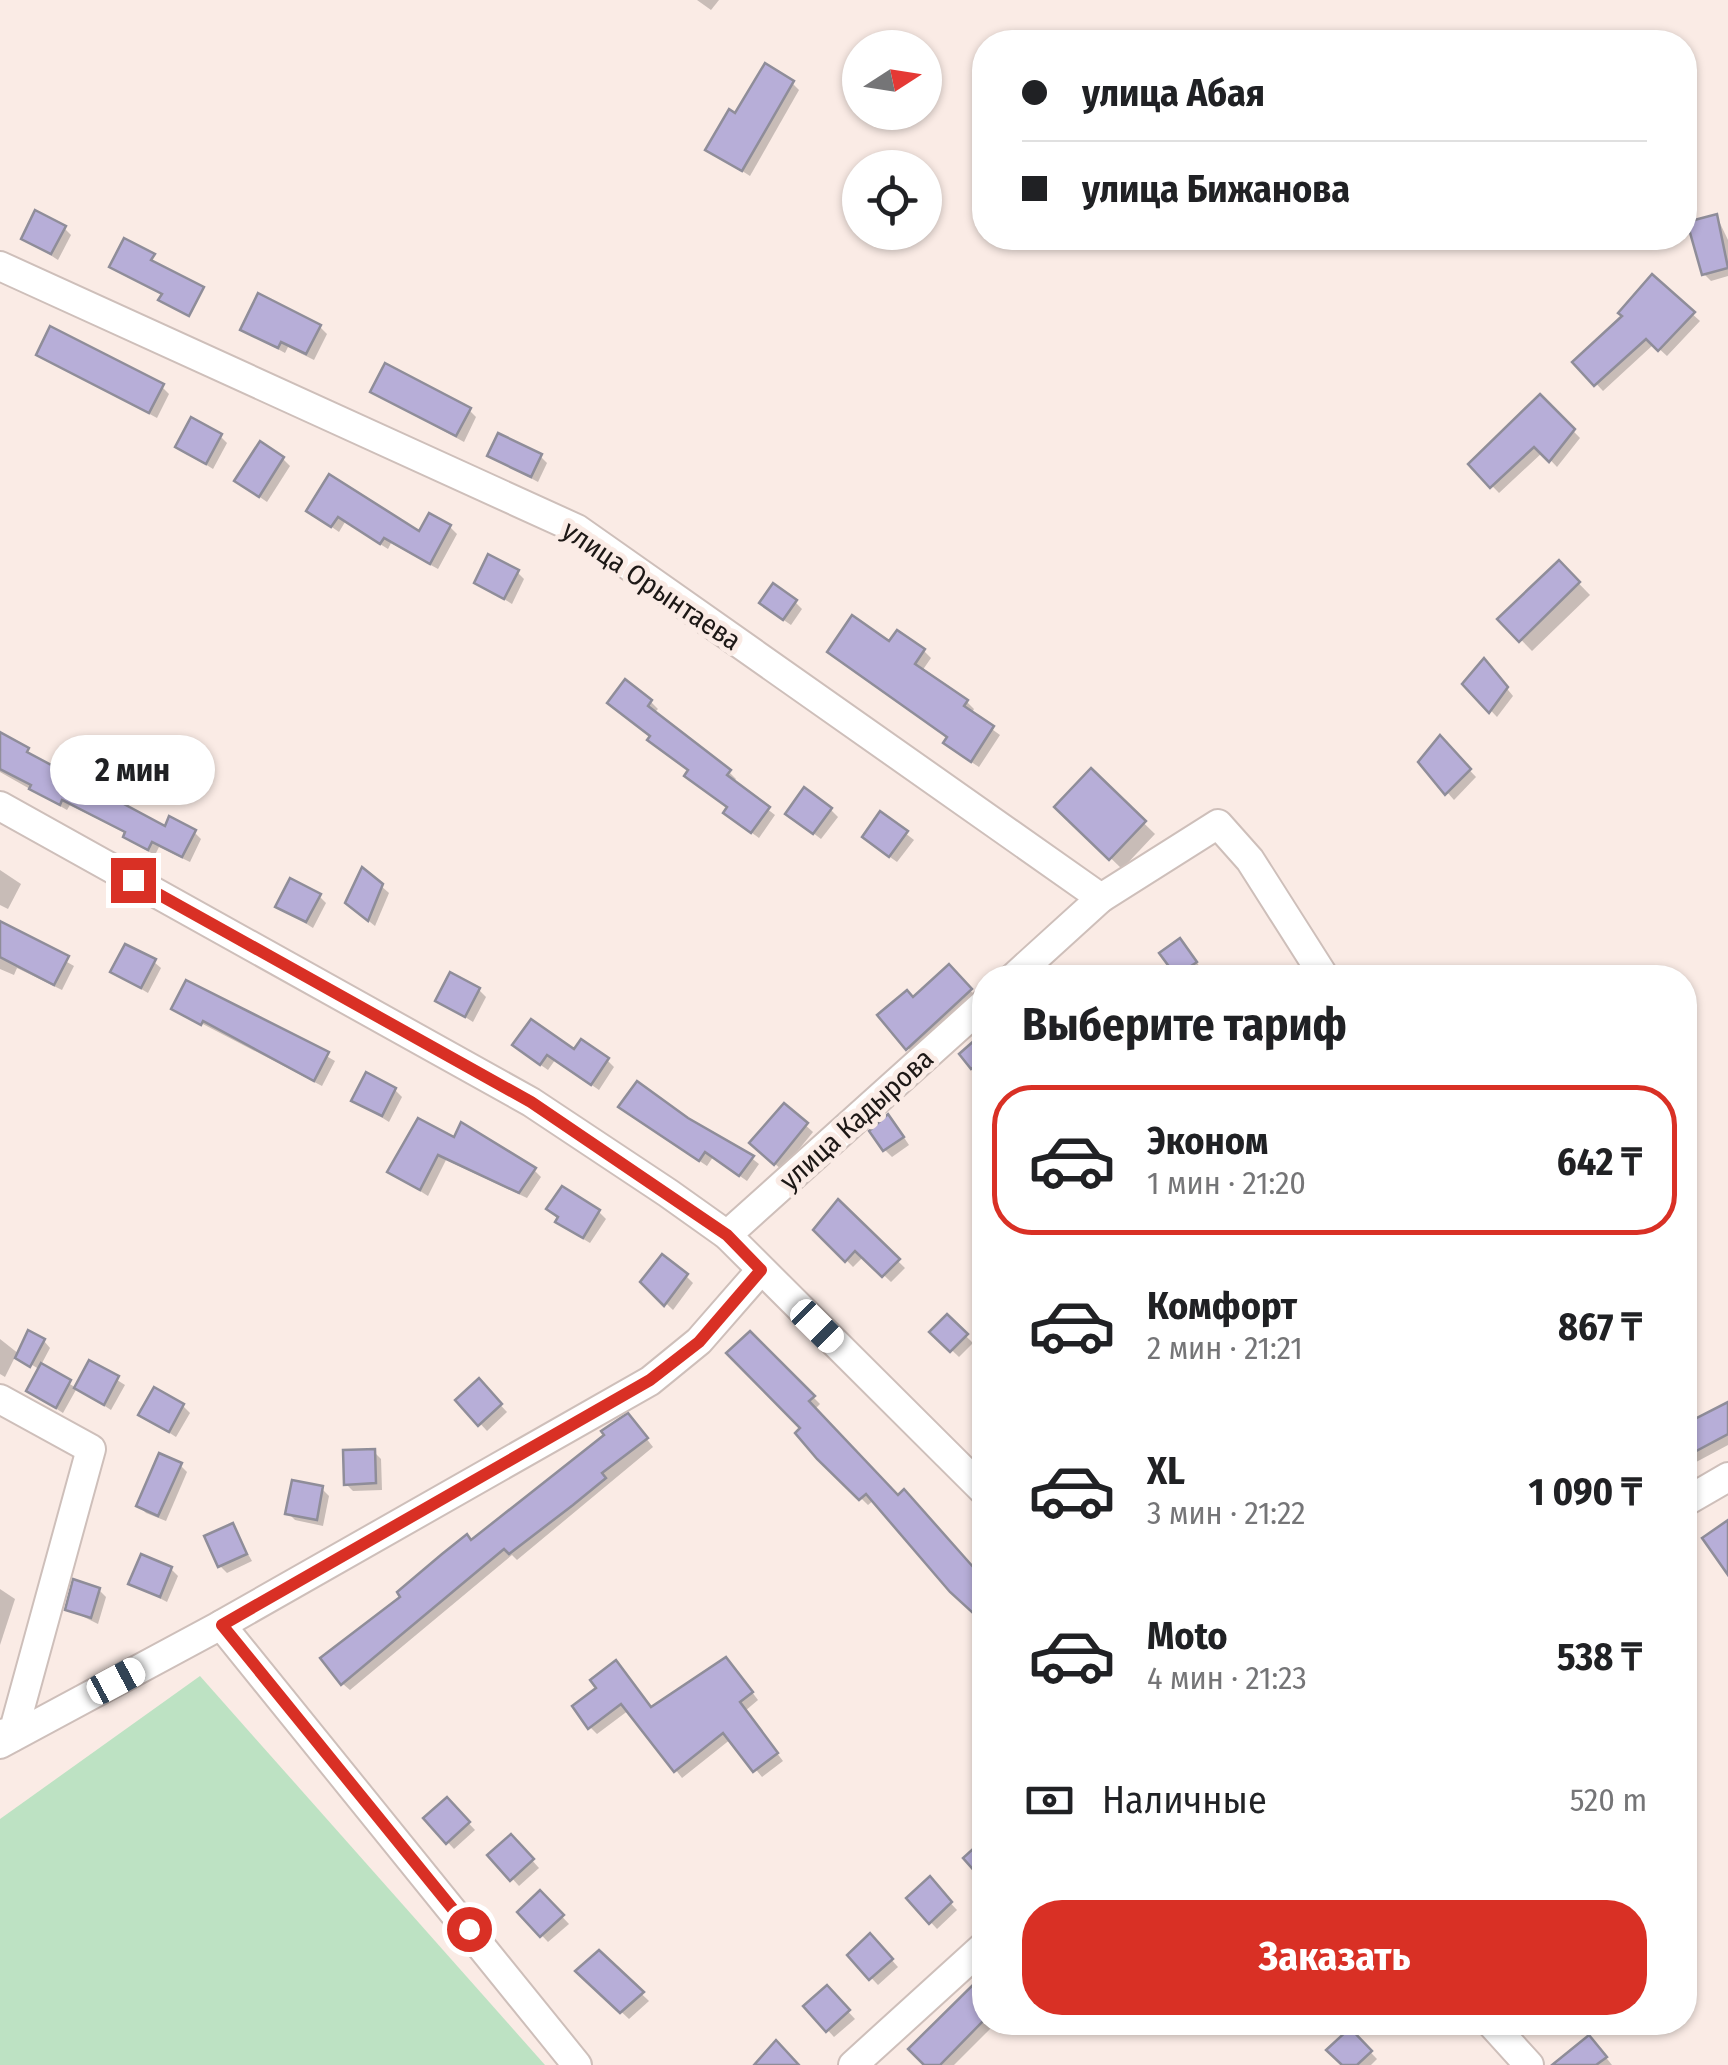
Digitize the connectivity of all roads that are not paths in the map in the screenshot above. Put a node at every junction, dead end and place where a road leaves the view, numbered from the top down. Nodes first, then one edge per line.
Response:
1 (0, 266) edge
2 (0, 806) edge
3 (1101, 898) junction
4 (1027, 965) edge
5 (1317, 965) edge
6 (972, 1014) edge
7 (727, 1235) junction
8 (761, 1270) junction
9 (0, 1399) edge
10 (1728, 1477) edge
11 (972, 1479) edge
12 (1697, 1495) edge
13 (222, 1625) junction
14 (4, 1737) edge
15 (972, 1957) edge
16 (1501, 2035) edge
17 (577, 2065) edge
18 (853, 2065) edge
19 (1528, 2065) edge

1 - 3 street, улица Орынтаева
2 - 7 street
3 - 4 street
3 - 5 street
6 - 7 street, улица Кадырова
7 - 8 street
8 - 11 street
8 - 13 street
9 - 14 street
10 - 12 street
13 - 14 street
13 - 17 street
15 - 18 street
16 - 19 street

